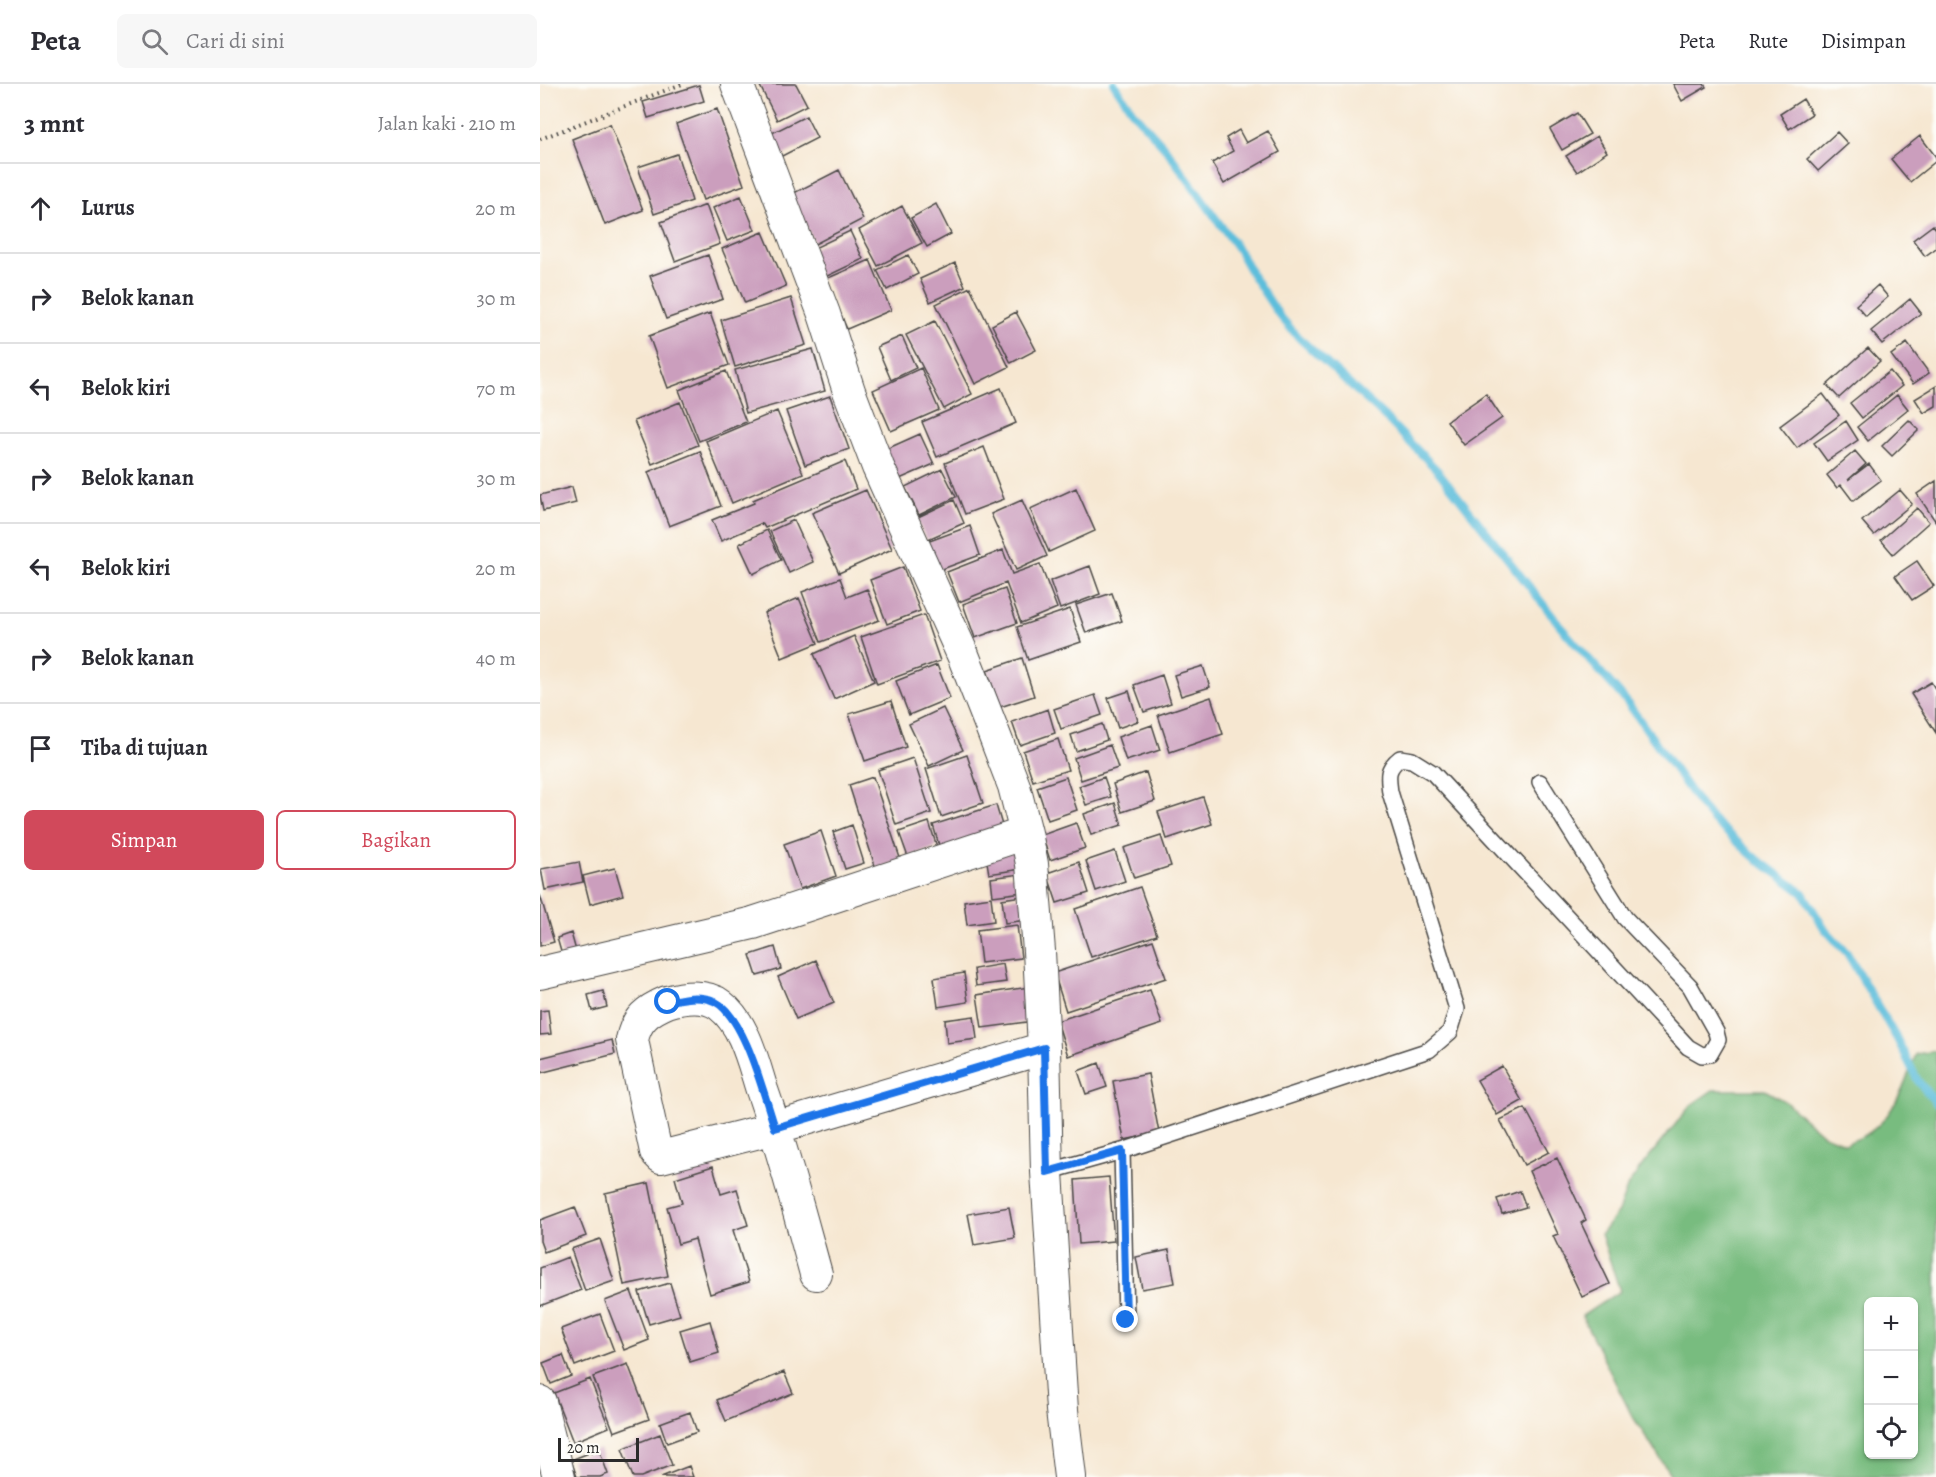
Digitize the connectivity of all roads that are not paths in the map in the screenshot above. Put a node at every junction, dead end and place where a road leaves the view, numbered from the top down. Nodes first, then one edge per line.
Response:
1 (737, 84) edge
2 (1540, 782) dead end
3 (1026, 833) junction
4 (540, 973) edge
5 (1044, 1048) junction
6 (775, 1128) junction
7 (1122, 1151) junction
8 (1047, 1172) junction
9 (816, 1274) dead end
10 (1126, 1320) dead end
11 (540, 1402) edge
12 (559, 1477) edge
13 (1070, 1477) edge

1 - 3 street
2 - 7 lane
3 - 4 street
3 - 5 street
5 - 6 street
5 - 8 street
6 - 6 street
6 - 9 street
7 - 8 lane
7 - 10 lane
8 - 13 street
11 - 12 street

